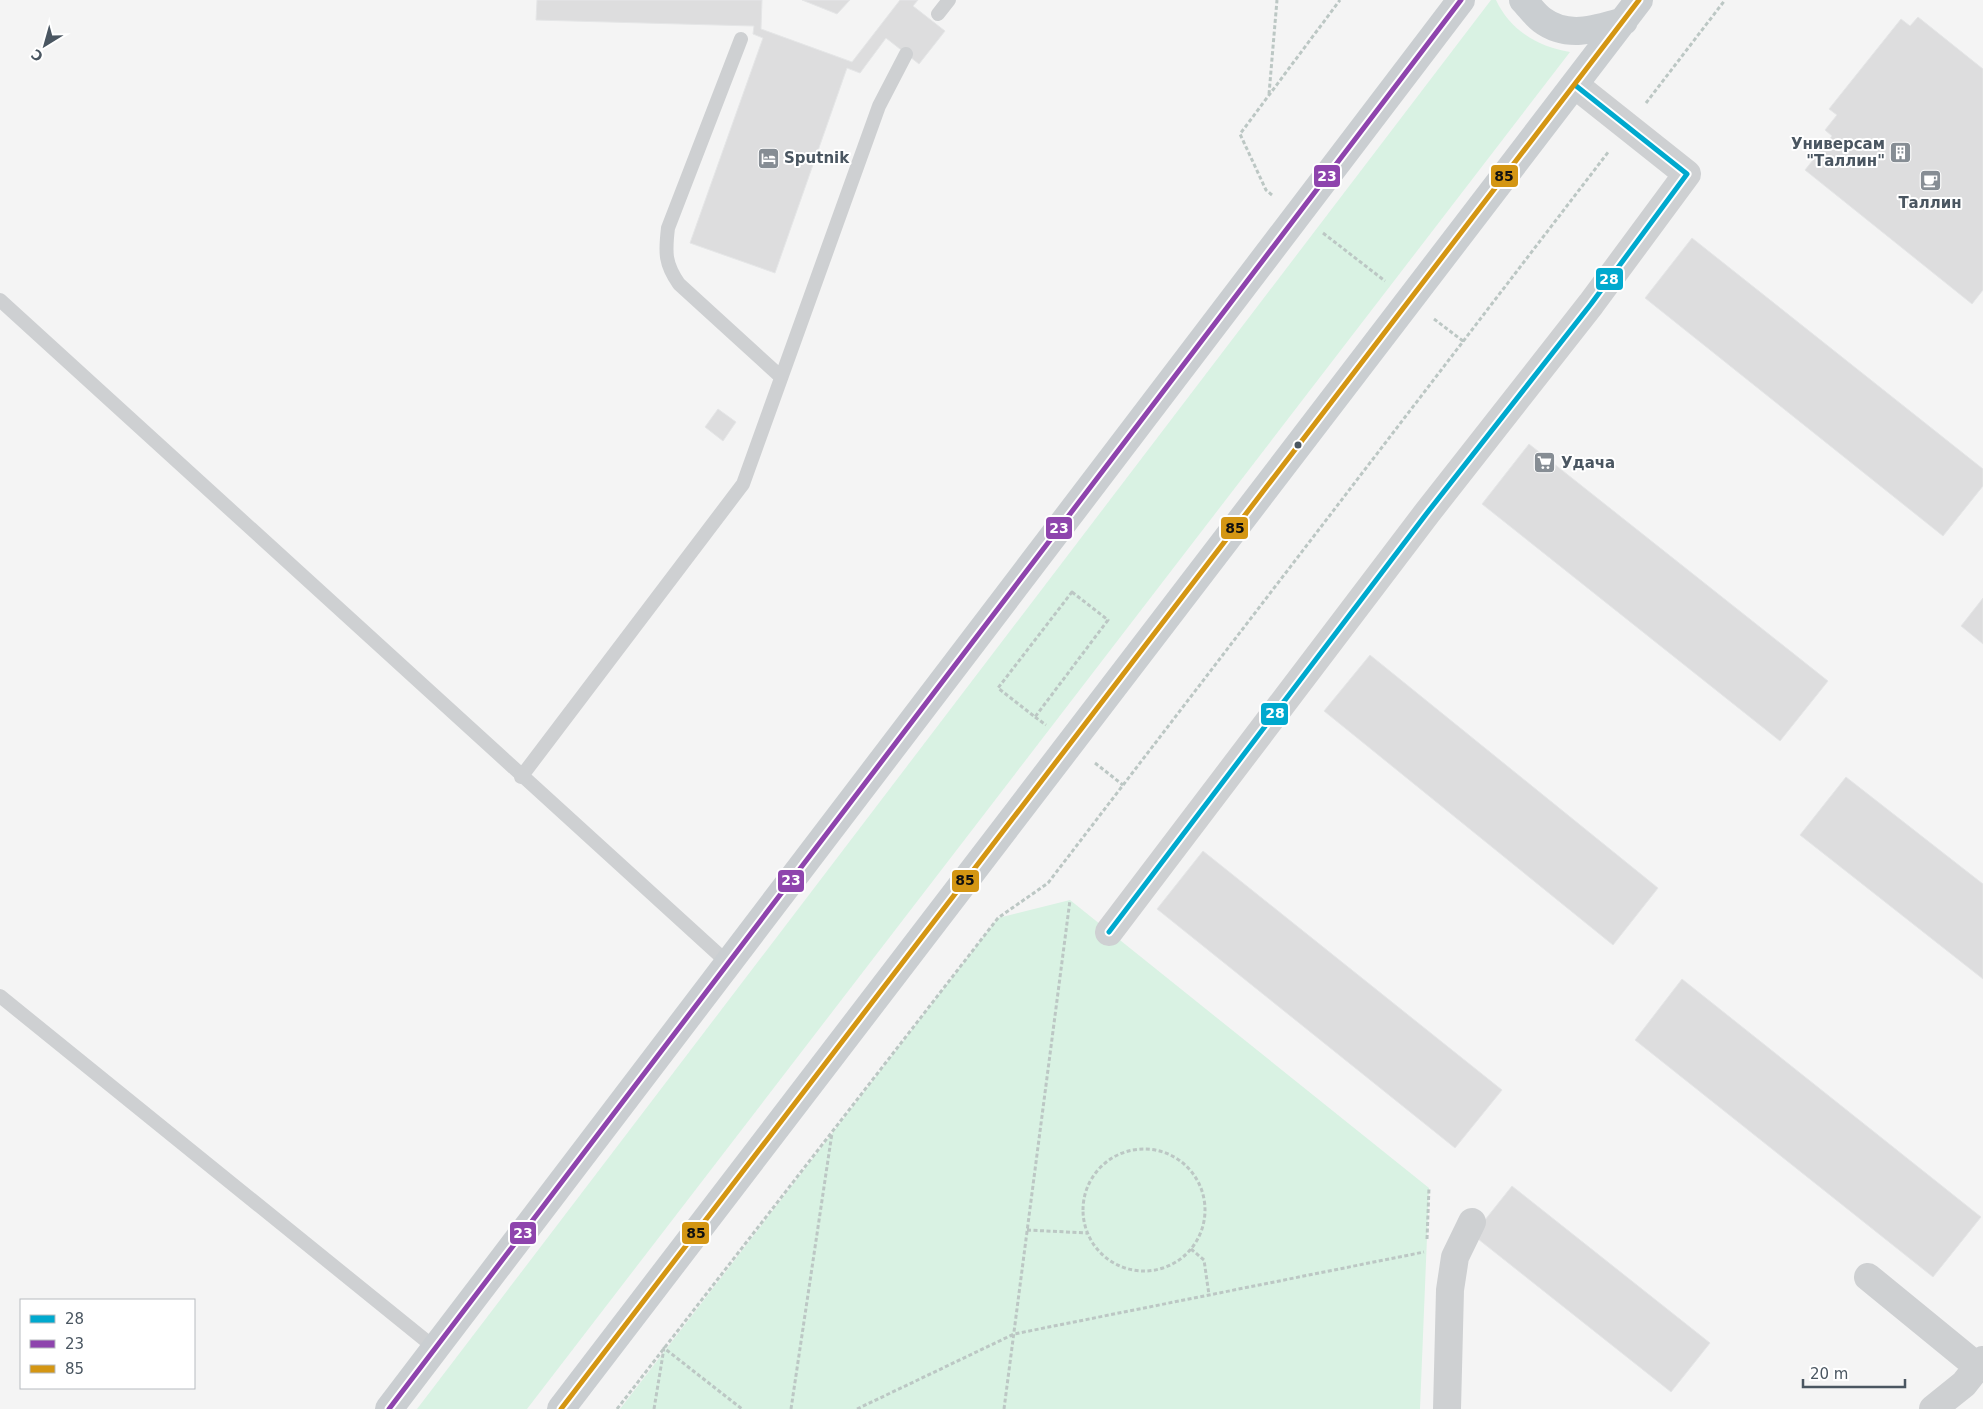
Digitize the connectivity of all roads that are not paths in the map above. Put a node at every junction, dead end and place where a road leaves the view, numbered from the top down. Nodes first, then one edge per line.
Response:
1 (949, 0) edge
2 (1460, 0) edge
3 (1523, 0) edge
4 (1632, 10) edge
5 (938, 14) dead end
6 (741, 39) dead end
7 (906, 54) dead end
8 (1575, 85) junction
9 (0, 300) edge
10 (781, 377) junction
11 (521, 777) junction
12 (1109, 932) dead end
13 (728, 963) junction
14 (0, 996) edge
15 (1472, 1222) dead end
16 (1868, 1276) dead end
17 (435, 1348) junction
18 (1980, 1363) edge
19 (389, 1409) edge
20 (560, 1409) edge
21 (1447, 1409) edge
22 (1932, 1409) edge

1 - 5 lane
2 - 13 main road
3 - 4 main road
4 - 8 main road
6 - 10 lane
7 - 10 lane
8 - 12 street
8 - 20 main road
9 - 11 lane
10 - 11 lane
11 - 13 lane
13 - 17 main road
14 - 17 lane
15 - 21 street
16 - 18 street
17 - 19 main road
18 - 22 street

